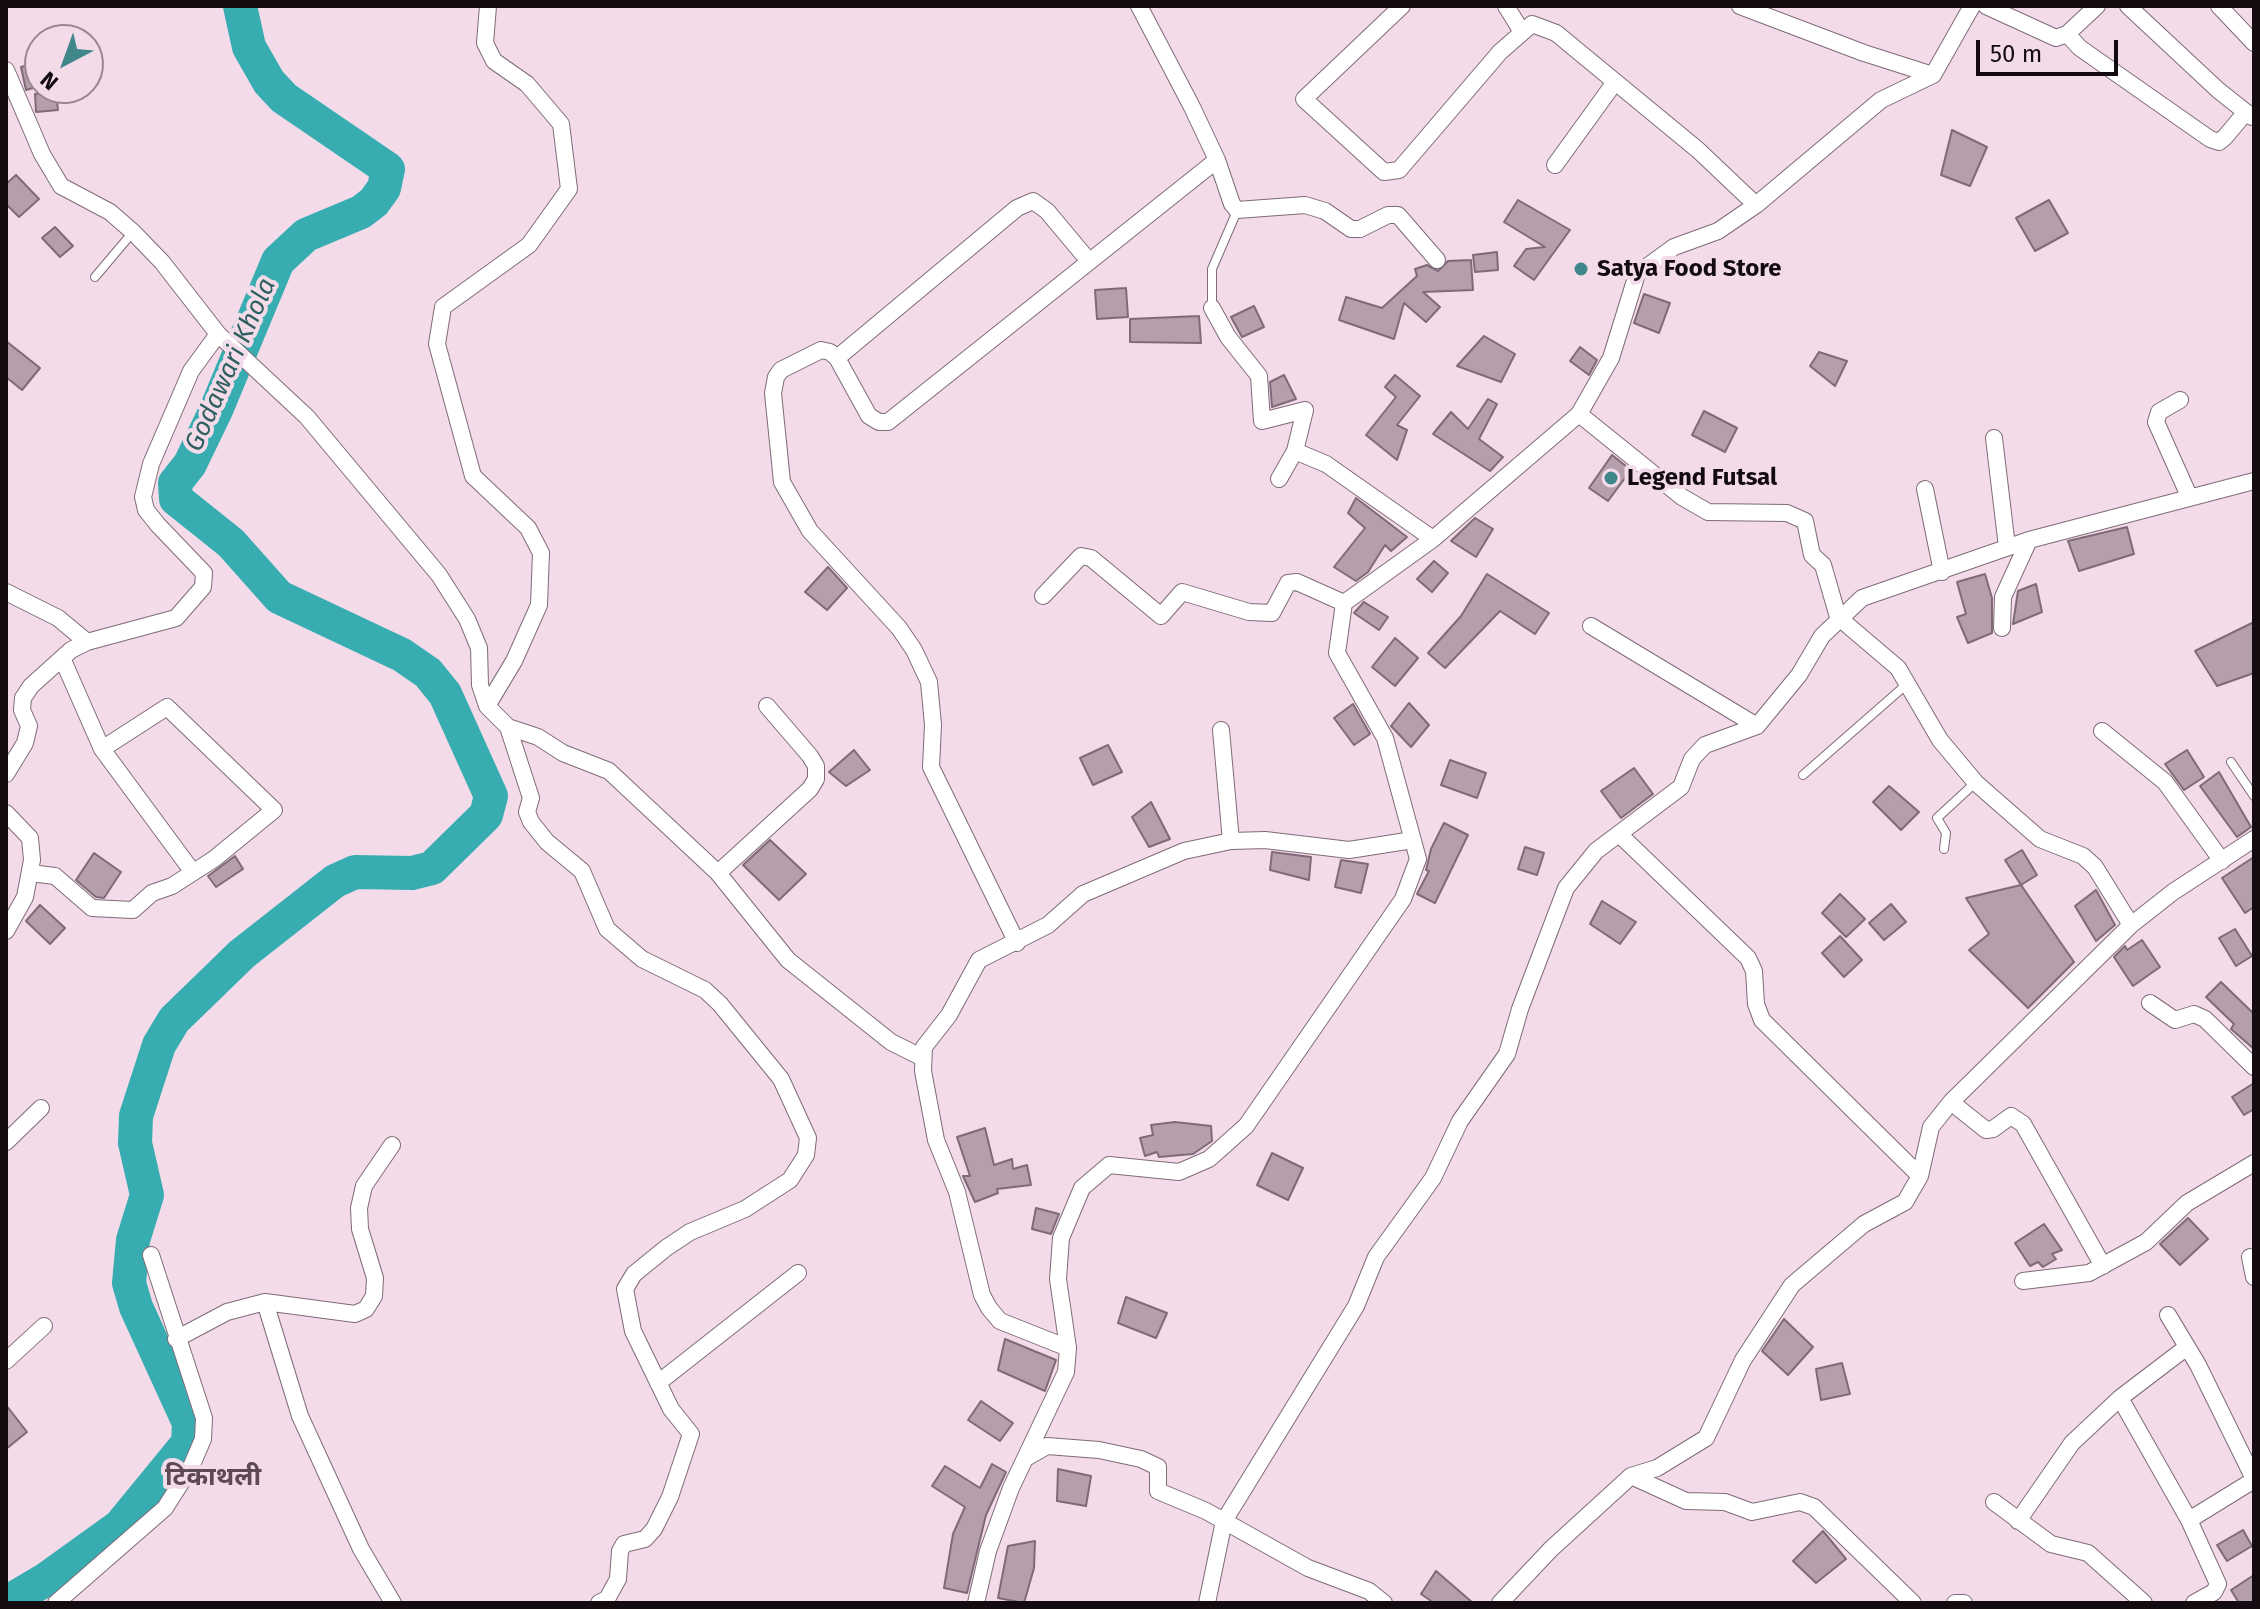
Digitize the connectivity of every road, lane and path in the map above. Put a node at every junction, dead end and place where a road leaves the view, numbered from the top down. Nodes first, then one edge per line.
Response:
1 (488, 6) edge
2 (1139, 6) edge
3 (1402, 6) edge
4 (1506, 6) edge
5 (1740, 6) edge
6 (1972, 6) edge
7 (1986, 6) edge
8 (2097, 6) edge
9 (2128, 6) edge
10 (2219, 6) edge
11 (1522, 32) junction
12 (2067, 34) junction
13 (2254, 43) edge
14 (6, 70) edge
15 (1933, 75) junction
16 (1615, 82) junction
17 (2250, 115) edge
18 (1217, 160) junction
19 (1555, 165) dead end
20 (1756, 205) junction
21 (1237, 210) junction
22 (133, 232) junction
23 (1088, 260) junction
24 (1437, 260) dead end
25 (95, 277) dead end
26 (1212, 308) joint
27 (219, 335) junction
28 (837, 358) junction
29 (2180, 400) dead end
30 (1579, 414) junction
31 (1994, 438) dead end
32 (1295, 451) junction
33 (1279, 479) dead end
34 (2254, 481) edge
35 (1925, 489) dead end
36 (2189, 496) junction
37 (1433, 539) junction
38 (2029, 540) junction
39 (2007, 547) junction
40 (1942, 572) junction
41 (6, 592) edge
42 (1043, 596) dead end
43 (1344, 603) junction
44 (1838, 617) junction
45 (1591, 626) dead end
46 (2002, 628) dead end
47 (87, 642) junction
48 (62, 658) junction
49 (1908, 684) junction
50 (23, 698) junction
51 (6, 703) edge
52 (487, 706) junction
53 (767, 706) dead end
54 (1757, 726) junction
55 (508, 727) junction
56 (1221, 730) dead end
57 (2102, 731) dead end
58 (102, 749) junction
59 (2231, 762) dead end
60 (6, 774) edge
61 (1803, 775) dead end
62 (1976, 783) junction
63 (2254, 796) edge
64 (6, 813) edge
65 (1620, 835) junction
66 (2254, 839) edge
67 (1413, 840) junction
68 (1231, 841) junction
69 (1944, 849) dead end
70 (2222, 861) junction
71 (192, 871) junction
72 (30, 873) junction
73 (718, 873) junction
74 (2131, 925) junction
75 (6, 931) edge
76 (1017, 943) junction
77 (2150, 1003) dead end
78 (923, 1058) junction
79 (2254, 1067) edge
80 (1951, 1102) junction
81 (41, 1108) dead end
82 (6, 1142) edge
83 (392, 1145) dead end
84 (2254, 1163) edge
85 (1920, 1176) junction
86 (151, 1255) dead end
87 (2250, 1257) dead end
88 (2103, 1266) junction
89 (798, 1273) dead end
90 (2254, 1277) edge
91 (2023, 1281) dead end
92 (265, 1302) junction
93 (2168, 1315) dead end
94 (44, 1326) dead end
95 (176, 1339) junction
96 (2187, 1347) junction
97 (1068, 1348) junction
98 (6, 1361) edge
99 (658, 1383) junction
100 (2120, 1398) junction
101 (1026, 1458) junction
102 (1631, 1476) junction
103 (2254, 1480) edge
104 (1994, 1502) dead end
105 (2189, 1520) junction
106 (1224, 1521) junction
107 (2018, 1521) junction
108 (56, 1603) edge
109 (393, 1603) edge
110 (599, 1603) edge
111 (976, 1603) edge
112 (1207, 1603) edge
113 (1384, 1603) edge
114 (1500, 1603) edge
115 (1913, 1603) edge
116 (1955, 1603) edge
117 (1964, 1603) edge
118 (2144, 1603) edge
119 (2194, 1603) edge

1 - 52 street
2 - 18 street
3 - 11 street
4 - 11 street
5 - 15 street
6 - 15 street
7 - 12 street
8 - 12 street
9 - 17 street
10 - 13 street
11 - 16 street
12 - 17 street
14 - 22 street
15 - 20 street
16 - 19 street
16 - 20 street
18 - 21 street
18 - 23 street
20 - 30 street
21 - 24 street
21 - 26 lane
22 - 25 lane
22 - 27 street
23 - 28 street
23 - 28 street
26 - 32 street
27 - 47 street
27 - 52 street
28 - 76 street
29 - 36 street
30 - 37 street
30 - 44 street
31 - 39 street
32 - 33 street
32 - 37 street
34 - 36 street
35 - 40 street
36 - 38 street
37 - 43 street
38 - 39 street
38 - 46 street
39 - 40 street
40 - 44 street
41 - 47 street
42 - 43 street
43 - 67 street
44 - 49 street
44 - 54 street
45 - 54 street
47 - 48 street
48 - 50 street
48 - 58 street
49 - 61 lane
49 - 62 street
50 - 51 street
50 - 60 street
52 - 55 street
53 - 73 street
54 - 65 street
55 - 73 street
55 - 99 street
56 - 68 street
57 - 70 street
58 - 71 street
58 - 71 street
59 - 63 lane
62 - 69 lane
62 - 74 street
64 - 72 street
65 - 85 street
65 - 106 street
66 - 70 street
67 - 68 street
67 - 97 street
68 - 76 street
70 - 74 street
71 - 72 street
72 - 75 street
73 - 78 street
74 - 80 street
76 - 78 street
77 - 79 street
78 - 97 street
80 - 85 street
80 - 88 street
81 - 82 street
83 - 92 street
84 - 88 street
85 - 102 street
86 - 95 street
87 - 90 street
88 - 91 street
89 - 99 street
92 - 95 street
92 - 109 street
93 - 96 street
94 - 98 street
95 - 108 street
96 - 100 street
96 - 103 street
97 - 101 street
99 - 110 street
100 - 105 street
100 - 107 street
101 - 106 street
101 - 111 street
102 - 114 street
102 - 115 street
103 - 105 street
104 - 107 street
105 - 119 street
106 - 112 street
106 - 113 street
107 - 118 street
116 - 117 street

